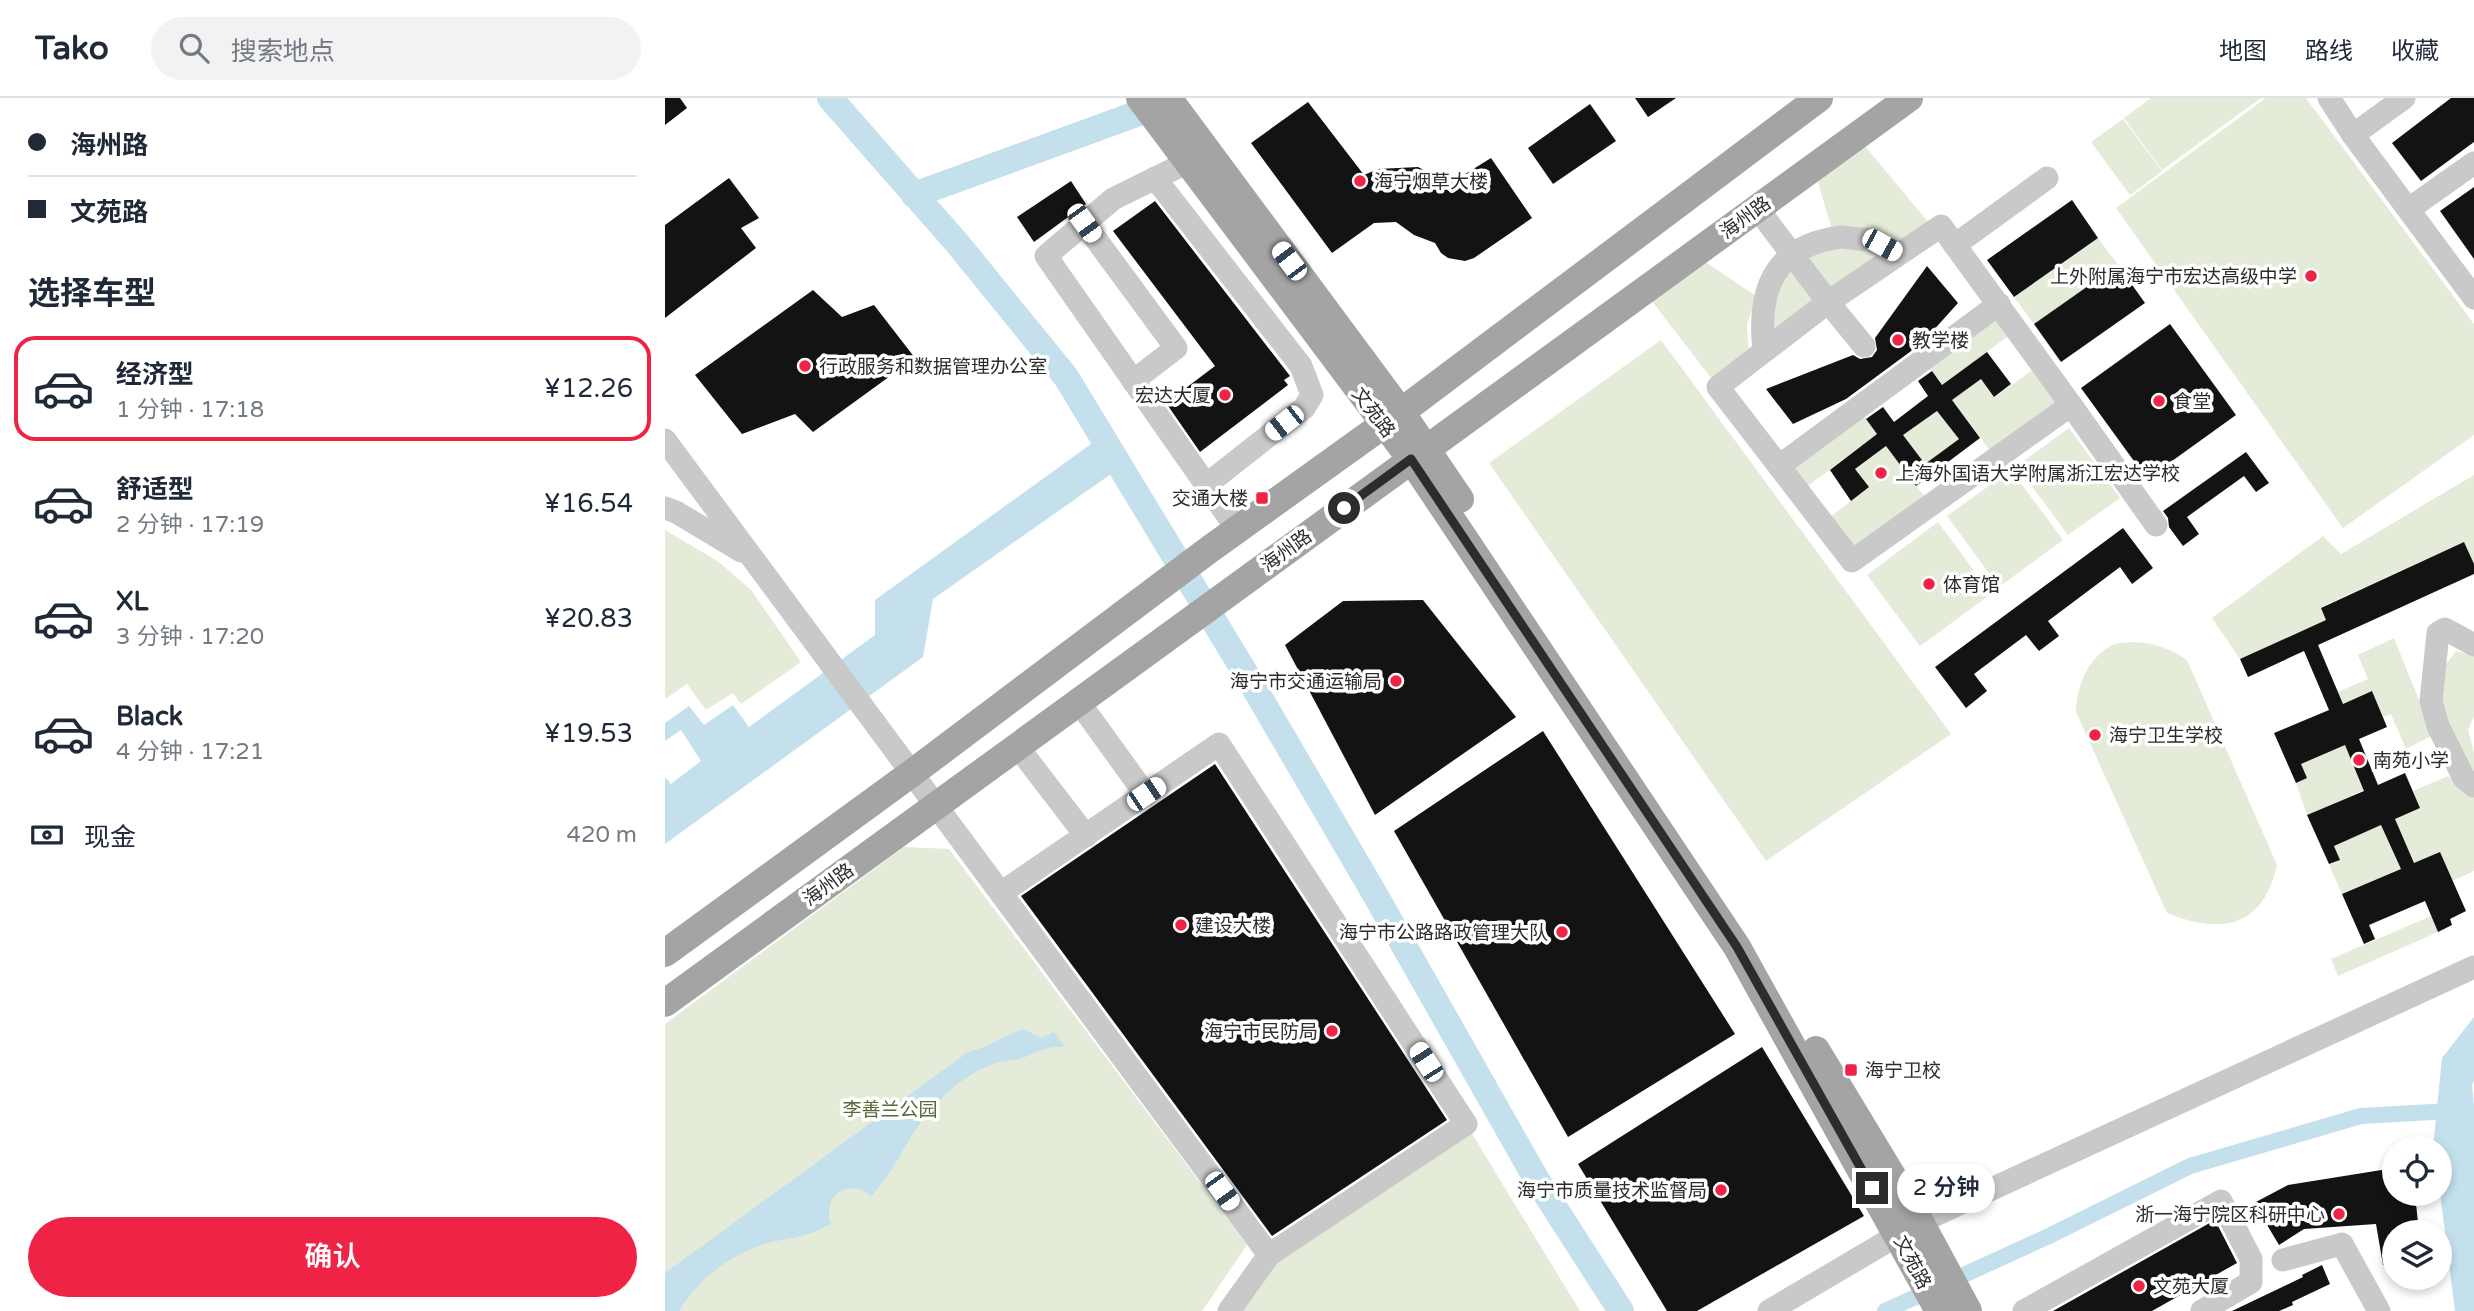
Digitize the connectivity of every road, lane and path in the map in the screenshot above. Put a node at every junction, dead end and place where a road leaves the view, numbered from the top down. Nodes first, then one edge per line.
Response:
1 (1140, 98) edge
2 (1168, 98) edge
3 (1819, 98) edge
4 (1909, 98) edge
5 (2329, 98) edge
6 (2404, 98) edge
7 (2353, 135) junction
8 (1191, 154) junction
9 (2474, 163) edge
10 (1156, 178) junction
11 (2047, 178) dead end
12 (1758, 208) junction
13 (2409, 209) junction
14 (1084, 223) junction
15 (1955, 245) junction
16 (1792, 256) junction
17 (2474, 298) edge
18 (1828, 302) junction
19 (1999, 304) junction
20 (1864, 346) dead end
21 (1764, 351) junction
22 (1133, 381) junction
23 (2071, 405) junction
24 (1392, 417) junction
25 (665, 442) edge
26 (1419, 453) junction
27 (1779, 466) junction
28 (1206, 485) junction
29 (665, 508) edge
30 (2156, 524) dead end
31 (1237, 529) junction
32 (751, 557) junction
33 (2474, 645) edge
34 (1078, 701) junction
35 (1017, 746) junction
36 (912, 773) junction
37 (2474, 786) edge
38 (1146, 794) junction
39 (936, 805) junction
40 (1086, 835) junction
41 (1001, 894) junction
42 (665, 953) edge
43 (2474, 967) edge
44 (665, 1003) edge
45 (1909, 1229) junction
46 (1269, 1255) junction
47 (1925, 1259) junction
48 (2283, 1260) dead end
49 (1229, 1311) edge
50 (1769, 1311) edge
51 (1939, 1311) edge
52 (1968, 1311) edge
53 (2024, 1311) edge
54 (2202, 1311) edge
55 (2379, 1311) edge

1 - 8 main road, 文苑路
2 - 8 main road, 文苑路
3 - 24 main road
4 - 12 main road, 海州路
5 - 7 street
6 - 7 street
7 - 13 street
8 - 10 street
8 - 24 main road, 文苑路
9 - 13 street
10 - 14 street
10 - 28 street
11 - 15 street
12 - 16 street
12 - 26 main road, 海州路
13 - 17 street
14 - 22 street
14 - 22 street
15 - 18 street
15 - 19 street
16 - 18 street
16 - 18 street
16 - 21 street
18 - 20 street
18 - 21 street
19 - 23 street
19 - 27 street
21 - 27 street
22 - 28 street
23 - 27 street
23 - 30 street
24 - 26 main road, 文苑路
24 - 31 main road
25 - 32 street
26 - 34 main road, 海州路
26 - 45 main road, 文苑路
28 - 31 street
29 - 32 street
31 - 36 main road
32 - 36 street
33 - 37 street
34 - 35 main road, 海州路
34 - 38 street
35 - 39 main road, 海州路
35 - 40 street
36 - 39 street
36 - 42 main road
38 - 40 street
38 - 46 street
39 - 41 street
39 - 44 main road, 海州路
40 - 41 street
41 - 46 street
43 - 45 street
45 - 47 main road, 文苑路
45 - 50 street
46 - 49 street
47 - 51 main road, 文苑路
47 - 52 main road, 文苑路
48 - 55 street
53 - 54 street

